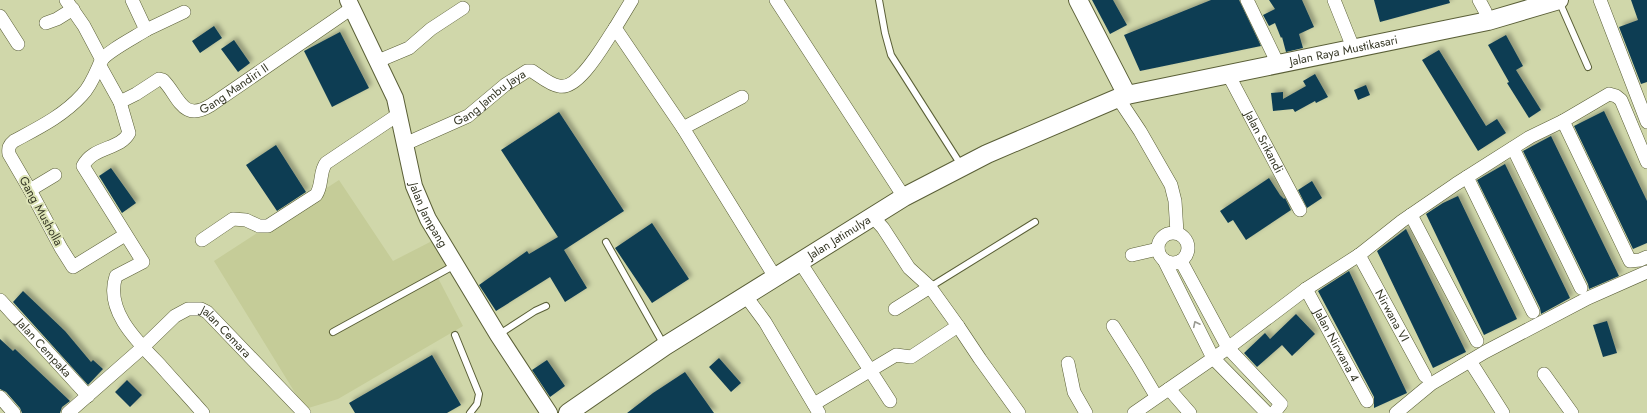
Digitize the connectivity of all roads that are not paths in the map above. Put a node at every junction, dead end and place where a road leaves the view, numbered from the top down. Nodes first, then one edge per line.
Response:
1 (132, 0) edge
2 (632, 0) edge
3 (776, 0) edge
4 (879, 0) edge
5 (1078, 0) edge
6 (1247, 0) edge
7 (1334, 0) edge
8 (1479, 0) edge
9 (1559, 0) edge
10 (1600, 0) edge
11 (350, 4) edge
12 (69, 5) edge
13 (462, 8) dead end
14 (184, 12) dead end
15 (0, 16) edge
16 (1488, 21) junction
17 (46, 22) dead end
18 (615, 28) junction
19 (146, 30) junction
20 (18, 44) dead end
21 (1354, 50) junction
22 (378, 61) junction
23 (101, 63) junction
24 (1278, 64) junction
25 (1588, 67) dead end
26 (1228, 74) junction
27 (742, 97) dead end
28 (1123, 97) junction
29 (120, 102) junction
30 (399, 114) junction
31 (1563, 121) junction
32 (1647, 122) edge
33 (683, 128) junction
34 (406, 144) junction
35 (1512, 148) junction
36 (4, 156) edge
37 (1647, 162) edge
38 (962, 166) junction
39 (55, 176) dead end
40 (1467, 177) junction
41 (30, 190) junction
42 (904, 197) junction
43 (1300, 210) dead end
44 (1411, 215) junction
45 (873, 217) junction
46 (1035, 222) dead end
47 (1177, 233) junction
48 (125, 235) junction
49 (202, 240) dead end
50 (606, 242) dead end
51 (1132, 255) dead end
52 (1161, 255) junction
53 (1358, 255) junction
54 (1647, 257) edge
55 (1181, 261) junction
56 (800, 262) junction
57 (455, 264) junction
58 (1647, 272) edge
59 (775, 277) junction
60 (930, 287) junction
61 (1581, 288) dead end
62 (1306, 289) junction
63 (745, 295) junction
64 (0, 300) edge
65 (546, 306) dead end
66 (894, 309) dead end
67 (1533, 312) dead end
68 (958, 326) junction
69 (1113, 326) dead end
70 (333, 332) dead end
71 (456, 335) dead end
72 (498, 335) junction
73 (1477, 341) dead end
74 (664, 346) junction
75 (142, 348) junction
76 (1228, 348) junction
77 (1213, 358) junction
78 (1470, 361) junction
79 (1068, 363) dead end
80 (870, 371) junction
81 (1544, 374) dead end
82 (1425, 376) dead end
83 (1168, 389) junction
84 (88, 396) junction
85 (1156, 396) junction
86 (0, 397) edge
87 (1366, 401) dead end
88 (890, 402) dead end
89 (816, 409) edge
90 (299, 411) edge
91 (1017, 412) edge
92 (14, 413) edge
93 (68, 413) edge
94 (203, 413) edge
95 (470, 413) edge
96 (548, 413) edge
97 (568, 413) edge
98 (1086, 413) edge
99 (1134, 413) edge
100 (1190, 413) edge
101 (1267, 413) edge
102 (1274, 413) edge
103 (1396, 413) edge
104 (1503, 413) edge
105 (1572, 413) edge

1 - 19 street
2 - 18 street
3 - 42 street
4 - 38 lane
5 - 28 main road
6 - 24 street
7 - 21 street
8 - 16 street
9 - 16 main road, Jalan Raya Mustikasari
9 - 25 lane
10 - 32 street
11 - 22 street, Jalan Jampang
11 - 29 street, Gang Mandiri II
12 - 17 street
12 - 23 street
13 - 22 street
14 - 19 street
15 - 20 street
16 - 21 main road, Jalan Raya Mustikasari
18 - 33 street
18 - 34 street, Gang Jambu Jaya
19 - 23 street
21 - 24 main road, Jalan Raya Mustikasari
22 - 30 street, Jalan Jampang
23 - 29 street
23 - 36 street
24 - 26 main road, Jalan Raya Mustikasari
26 - 28 main road, Jalan Raya Mustikasari
26 - 43 street, Jalan Srikandi
27 - 33 street
28 - 38 main road, Jalan Jatimulya
28 - 47 street
29 - 48 street
30 - 34 street, Jalan Jampang
30 - 49 street
31 - 35 street
31 - 37 street
31 - 54 street
33 - 59 street
34 - 57 street, Jalan Jampang
35 - 40 street
35 - 61 street
36 - 41 street, Gang Musholla
38 - 42 main road, Jalan Jatimulya
39 - 41 street
40 - 44 street
40 - 67 street
41 - 48 street, Gang Musholla
42 - 45 main road, Jalan Jatimulya
44 - 53 street
44 - 73 street
45 - 56 main road, Jalan Jatimulya
45 - 60 street
46 - 60 lane
47 - 52 street
47 - 55 street
48 - 75 street
50 - 74 lane
51 - 52 street
52 - 55 street
77 -> 52 street
53 - 62 street
53 - 82 street, Nirwana VI
55 - 76 street
56 - 59 main road, Jalan Jatimulya
56 - 80 street
57 - 70 lane
57 - 72 street, Jalan Jampang
58 - 78 street
59 - 63 main road, Jalan Jatimulya
60 - 66 street
60 - 68 street
62 - 76 street
62 - 87 street, Jalan Nirwana 4
63 - 74 main road, Jalan Jatimulya
63 - 89 street
64 - 84 street, Jalan Cempaka
65 - 72 lane
68 - 80 street
68 - 91 street
69 - 85 street
71 - 95 lane
72 - 96 street, Jalan Jampang
74 - 97 main road, Jalan Jatimulya
75 - 84 street, Jalan Cemara
75 - 90 street, Jalan Cemara
75 - 94 street
76 - 77 street
76 - 102 street
77 - 83 street
77 - 101 street
78 - 103 street
78 - 104 street
79 - 98 street
80 - 88 street
80 - 89 street
81 - 105 street
83 - 85 street
83 - 100 street
84 - 93 street, Jalan Cemara
85 - 99 street
86 - 92 street

